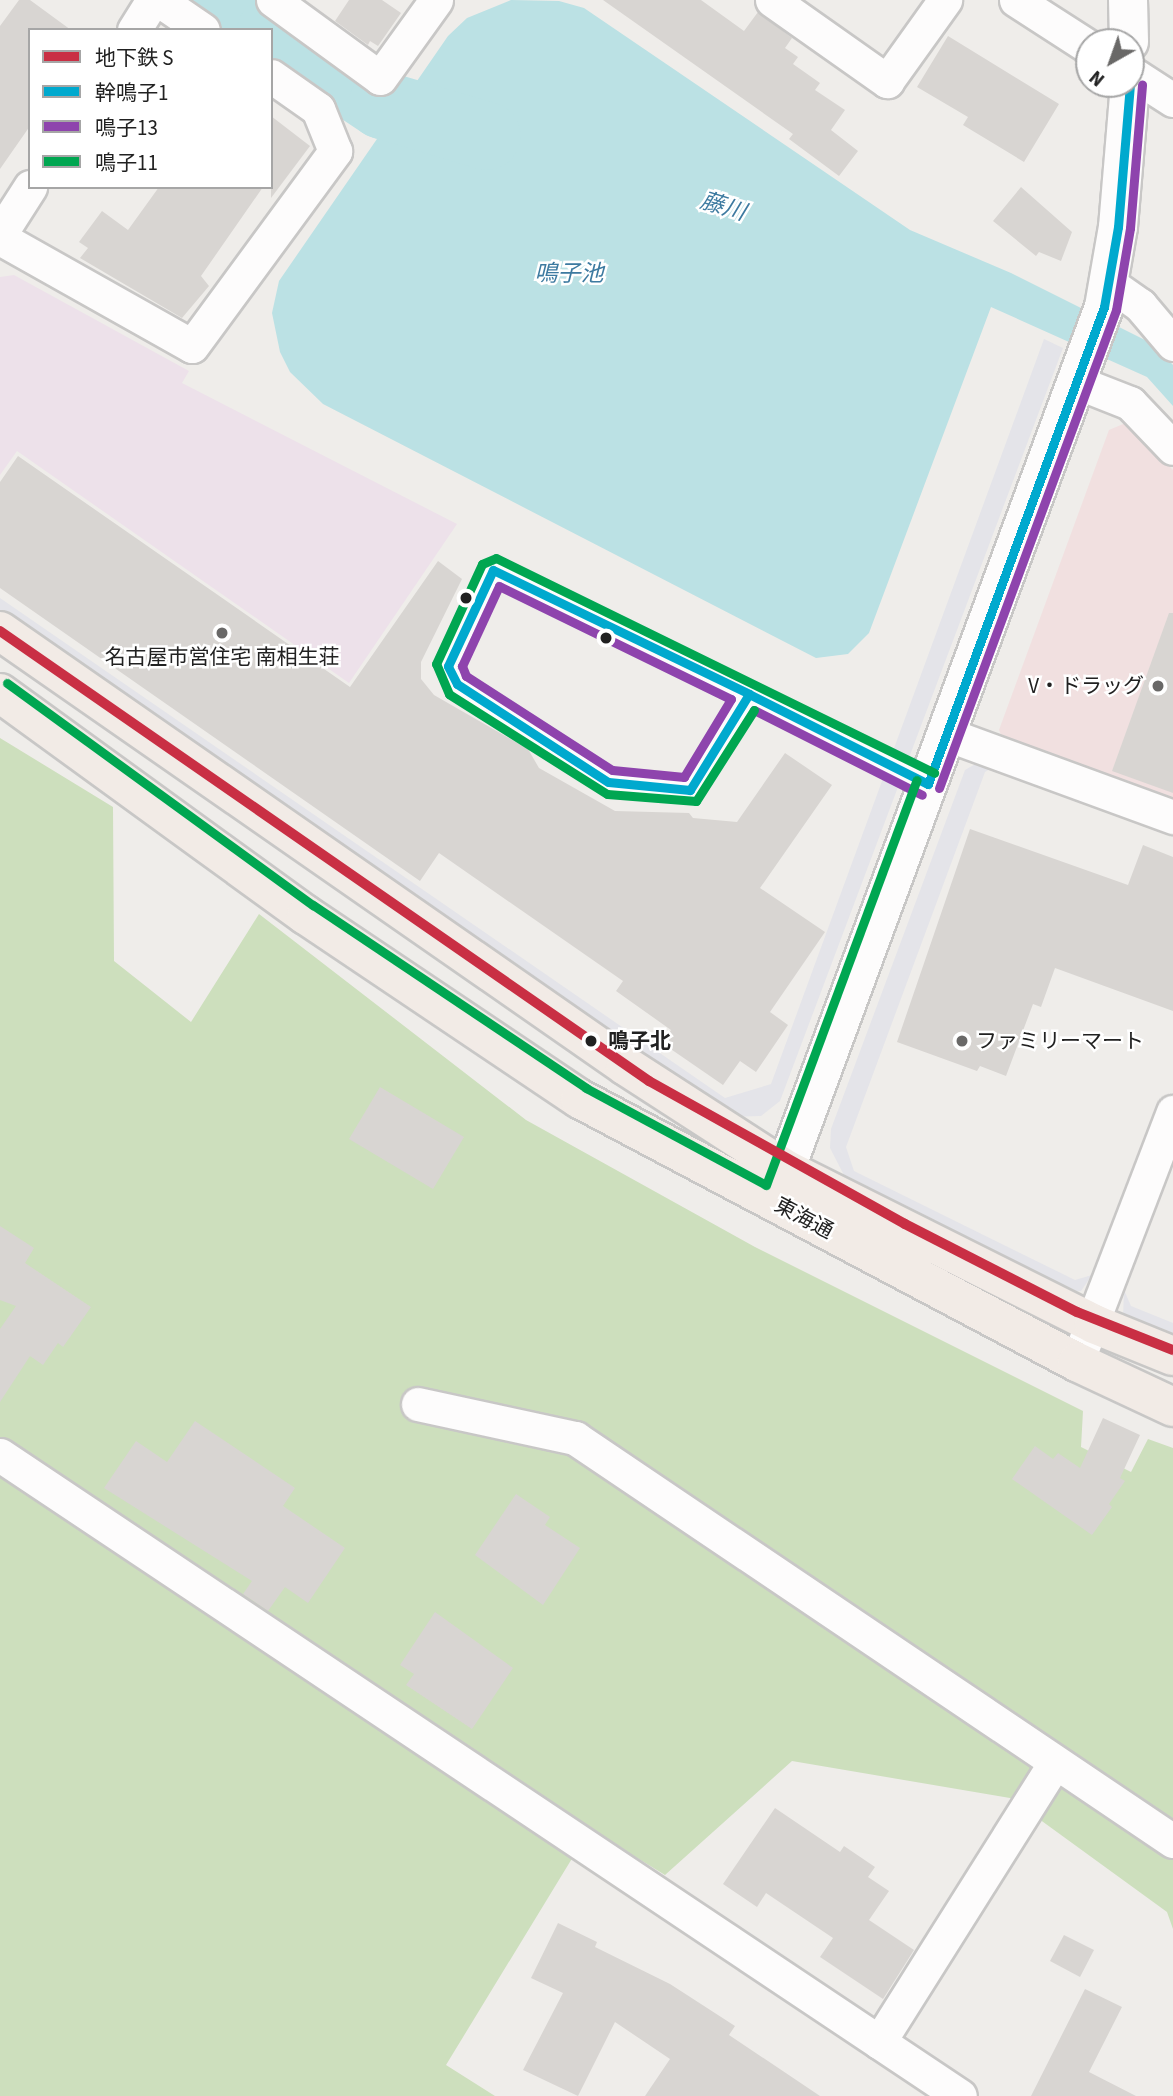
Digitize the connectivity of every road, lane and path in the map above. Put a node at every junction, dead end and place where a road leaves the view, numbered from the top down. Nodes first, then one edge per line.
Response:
1 (153, 0) edge
2 (159, 0) edge
3 (273, 0) edge
4 (436, 0) edge
5 (772, 0) edge
6 (945, 0) edge
7 (1016, 0) edge
8 (1128, 0) edge
9 (135, 28) edge
10 (200, 28) edge
11 (1129, 28) edge
12 (1075, 38) edge
13 (273, 77) edge
14 (1145, 82) edge
15 (1128, 98) edge
16 (1173, 100) edge
17 (29, 189) edge
18 (0, 236) edge
19 (1107, 295) junction
20 (1173, 344) edge
21 (1083, 373) junction
22 (1173, 448) edge
23 (0, 631) edge
24 (0, 693) edge
25 (749, 694) junction
26 (946, 734) junction
27 (928, 785) junction
28 (1173, 817) edge
29 (1173, 1112) edge
30 (779, 1185) junction
31 (1094, 1324) junction
32 (1173, 1356) edge
33 (1077, 1362) junction
34 (418, 1404) dead end
35 (1173, 1407) edge
36 (0, 1455) edge
37 (1055, 1763) junction
38 (1173, 1841) edge
39 (879, 2042) junction
40 (960, 2096) edge

1 - 9 street
2 - 10 street
3 - 4 street
5 - 6 street
7 - 12 street
8 - 11 street
13 - 18 street
14 - 16 street
15 - 19 street
17 - 18 street
19 - 20 street
19 - 21 street
21 - 22 street
21 - 26 street
23 - 30 main road, 東海通
24 - 30 main road, 東海通
25 - 25 lane
25 - 27 lane
26 - 27 street
26 - 28 street
27 - 30 street
29 - 31 street
30 - 31 main road, 東海通
30 - 33 main road, 東海通
31 - 32 main road, 東海通
31 - 33 street
33 - 35 main road, 東海通
34 - 37 street
36 - 39 street
37 - 38 street
37 - 39 street
39 - 40 street

